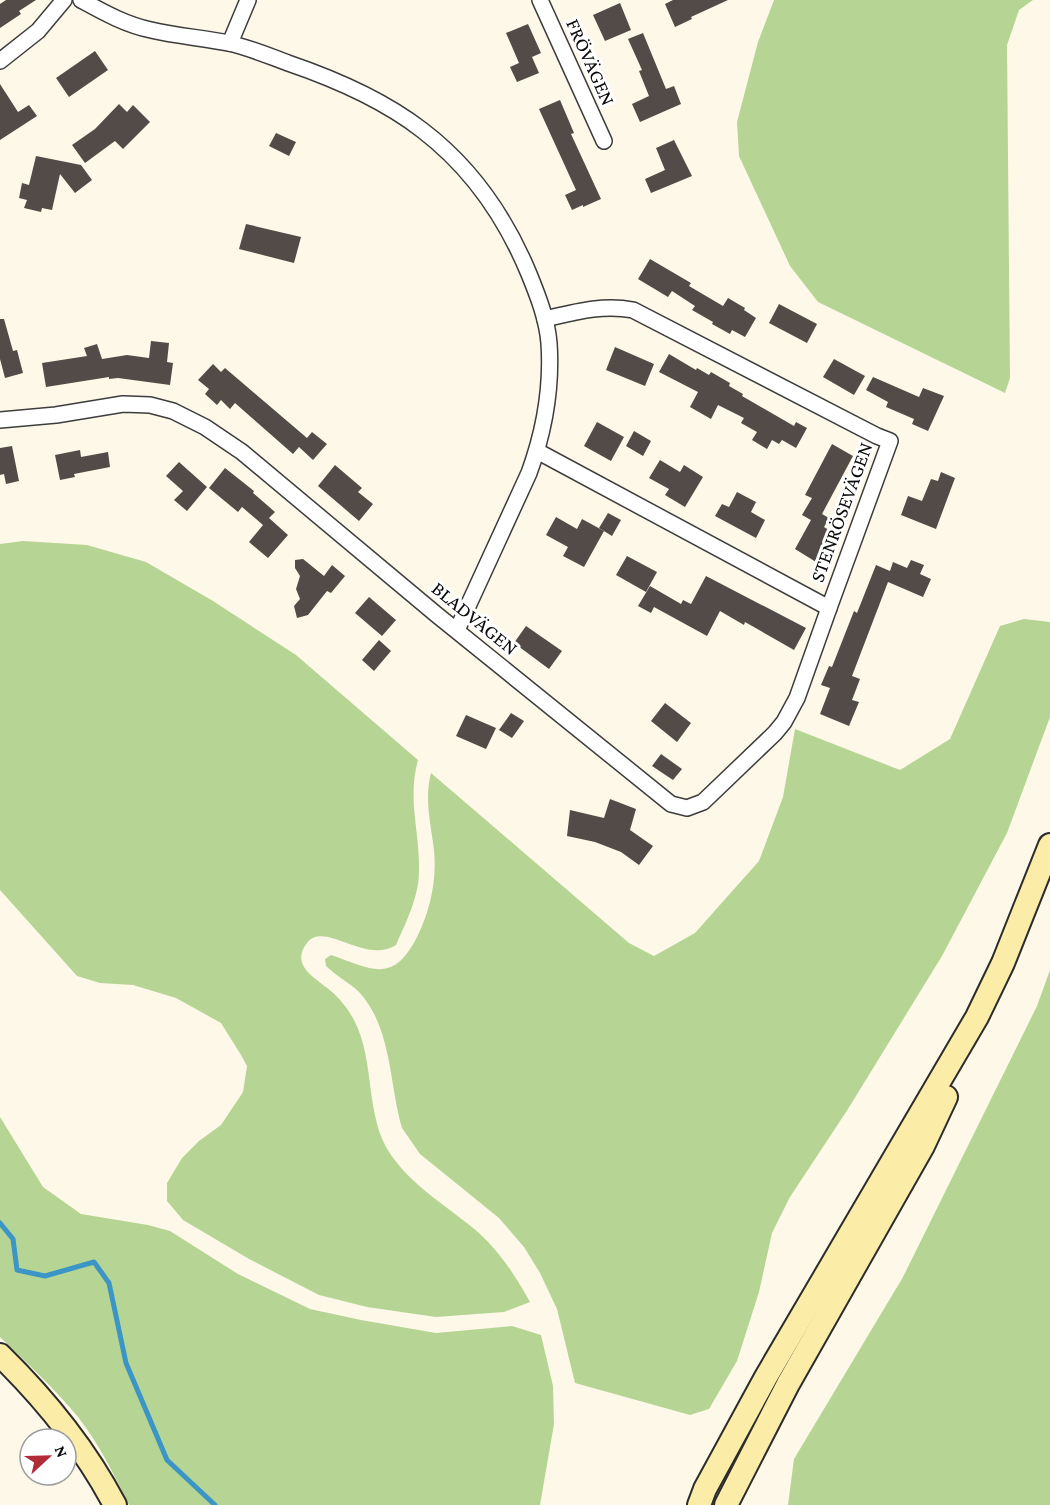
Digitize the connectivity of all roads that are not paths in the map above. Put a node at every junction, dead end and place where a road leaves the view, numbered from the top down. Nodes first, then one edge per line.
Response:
1 (64, 0) edge
2 (81, 0) edge
3 (248, 0) edge
4 (540, 0) edge
5 (230, 43) junction
6 (0, 61) edge
7 (604, 141) dead end
8 (545, 319) junction
9 (0, 420) edge
10 (537, 451) junction
11 (829, 608) junction
12 (457, 630) junction
13 (1050, 845) edge
14 (977, 1017) junction
15 (2, 1362) edge
16 (115, 1505) edge
17 (699, 1505) edge
18 (726, 1505) edge

1 - 6 street
2 - 5 street
3 - 5 street
4 - 7 street, FRÖVÄGEN
5 - 8 street
8 - 10 street
8 - 11 street, STENRÖSEVÄGEN
9 - 12 street, BLADVÄGEN
10 - 11 street, STENRÖSEVÄGEN
10 - 12 street
11 - 12 street, BLADVÄGEN
13 - 14 main road
14 - 17 main road
14 - 18 main road
15 - 16 main road

